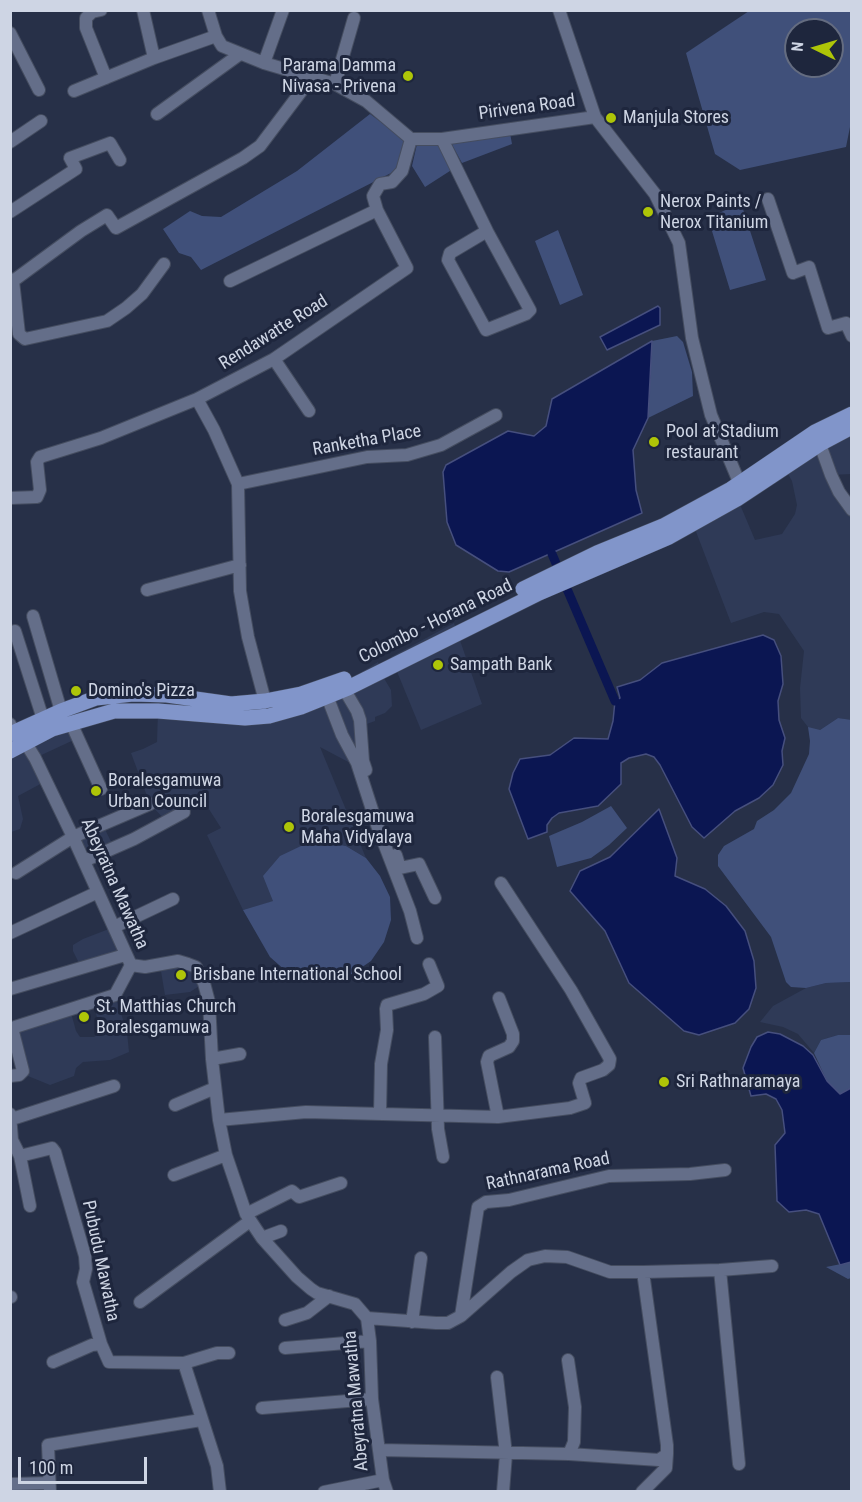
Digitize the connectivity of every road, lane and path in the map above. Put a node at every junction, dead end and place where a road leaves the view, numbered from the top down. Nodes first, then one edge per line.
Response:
1 (101, 10) edge
2 (143, 10) edge
3 (208, 10) edge
4 (283, 10) edge
5 (559, 10) edge
6 (354, 18) dead end
7 (10, 33) edge
8 (216, 36) junction
9 (240, 54) junction
10 (154, 58) junction
11 (16, 59) edge
12 (264, 63) junction
13 (312, 77) junction
14 (106, 78) junction
15 (336, 84) junction
16 (39, 90) dead end
17 (74, 91) dead end
18 (158, 114) dead end
19 (595, 117) junction
20 (41, 120) dead end
21 (411, 139) junction
22 (442, 139) junction
23 (10, 142) edge
24 (120, 160) dead end
25 (768, 199) dead end
26 (377, 210) junction
27 (10, 212) edge
28 (487, 231) junction
29 (164, 264) dead end
30 (12, 280) edge
31 (230, 280) dead end
32 (852, 336) edge
33 (274, 359) junction
34 (197, 399) junction
35 (309, 411) dead end
36 (852, 414) edge
37 (496, 415) dead end
38 (852, 427) edge
39 (818, 438) junction
40 (238, 484) junction
41 (743, 487) junction
42 (10, 498) edge
43 (852, 510) edge
44 (240, 565) junction
45 (551, 582) junction
46 (147, 590) dead end
47 (33, 616) dead end
48 (15, 631) dead end
49 (344, 689) junction
50 (327, 696) junction
51 (265, 701) junction
52 (61, 711) junction
53 (44, 719) junction
54 (71, 723) junction
55 (11, 730) edge
56 (26, 742) junction
57 (10, 751) edge
58 (101, 789) dead end
59 (150, 804) dead end
60 (184, 812) dead end
61 (74, 837) junction
62 (84, 861) junction
63 (16, 873) dead end
64 (501, 882) dead end
65 (98, 892) junction
66 (435, 898) dead end
67 (172, 899) dead end
68 (114, 927) junction
69 (10, 933) edge
70 (417, 938) dead end
71 (128, 960) junction
72 (429, 964) dead end
73 (10, 989) edge
74 (498, 998) dead end
75 (435, 1037) dead end
76 (240, 1054) dead end
77 (212, 1059) junction
78 (10, 1076) edge
79 (114, 1086) dead end
80 (215, 1088) junction
81 (174, 1105) dead end
82 (380, 1114) junction
83 (438, 1114) junction
84 (11, 1117) edge
85 (498, 1117) junction
86 (219, 1120) junction
87 (11, 1140) edge
88 (226, 1155) junction
89 (20, 1156) junction
90 (443, 1157) dead end
91 (725, 1170) dead end
92 (174, 1175) dead end
93 (341, 1183) dead end
94 (30, 1206) dead end
95 (248, 1218) junction
96 (281, 1230) dead end
97 (262, 1238) junction
98 (421, 1258) dead end
99 (772, 1266) dead end
100 (720, 1270) junction
101 (643, 1272) junction
102 (329, 1296) junction
103 (140, 1302) dead end
104 (461, 1316) junction
105 (367, 1318) junction
106 (285, 1320) dead end
107 (412, 1322) junction
108 (370, 1341) junction
109 (101, 1344) junction
110 (285, 1348) dead end
111 (230, 1353) dead end
112 (568, 1360) dead end
113 (52, 1362) dead end
114 (184, 1364) junction
115 (497, 1377) dead end
116 (372, 1399) junction
117 (262, 1408) dead end
118 (201, 1420) junction
119 (380, 1449) junction
120 (506, 1454) junction
121 (667, 1454) junction
122 (569, 1455) junction
123 (739, 1464) dead end
124 (10, 1484) edge
125 (385, 1486) edge
126 (50, 1487) edge
127 (220, 1491) edge
128 (324, 1491) edge
129 (503, 1491) edge
130 (642, 1491) edge

1 - 14 street
2 - 10 street
3 - 8 street
4 - 12 street
5 - 19 street
6 - 15 street
7 - 11 street
8 - 9 street
8 - 10 street
9 - 12 street
9 - 18 street
10 - 14 street
11 - 16 street
12 - 13 street
13 - 15 street
13 - 30 street
14 - 17 street
15 - 21 street
19 - 22 street, Pirivena Road
19 - 41 street, Pirivena Road
20 - 23 street
21 - 22 street, Pirivena Road
21 - 26 street
22 - 28 street
24 - 27 street
25 - 32 street
26 - 31 street
26 - 33 street, Rendawatte Road
28 - 28 street
29 - 30 street
33 - 34 street, Rendawatte Road
33 - 35 street
34 - 40 street
34 - 42 street, Rendawatte Road
36 - 39 main road, Colombo - Horana Road
37 - 40 street, Ranketha Place
38 - 39 main road, Colombo - Horana Road
39 - 41 main road, Colombo - Horana Road
39 - 43 street
40 - 44 street
41 - 45 main road, Colombo - Horana Road
44 - 46 street
44 - 51 street
45 - 49 main road, Colombo - Horana Road
45 - 51 main road, Colombo - Horana Road
47 - 52 street
48 - 53 street
49 - 50 main road, Colombo - Horana Road
49 - 66 street
50 - 54 main road, Colombo - Horana Road
50 - 70 street
51 - 52 main road, Colombo - Horana Road
52 - 53 main road, Colombo - Horana Road
53 - 55 main road, Colombo - Horana Road
54 - 56 main road, Colombo - Horana Road
54 - 58 street
55 - 56 street
56 - 57 main road, Colombo - Horana Road
56 - 61 street, Abeyratna Mawatha
59 - 61 street
60 - 62 street
61 - 62 street, Abeyratna Mawatha
61 - 63 street
62 - 65 street, Abeyratna Mawatha
64 - 85 street
65 - 68 street, Abeyratna Mawatha
65 - 69 street
67 - 68 street
68 - 71 street, Abeyratna Mawatha
71 - 73 street
71 - 77 street, Abeyratna Mawatha
71 - 78 street
72 - 82 street
74 - 85 street
75 - 83 street
76 - 77 street
77 - 80 street, Abeyratna Mawatha
79 - 84 street
80 - 81 street
80 - 86 street, Abeyratna Mawatha
82 - 83 street
82 - 86 street
83 - 85 street
83 - 90 street
84 - 87 street
86 - 88 street, Abeyratna Mawatha
87 - 89 street
88 - 92 street
88 - 95 street, Abeyratna Mawatha
89 - 94 street
89 - 109 street, Pubudu Mawatha
91 - 104 street, Rathnarama Road
93 - 95 street
95 - 97 street, Abeyratna Mawatha
95 - 103 street
96 - 97 street
97 - 102 street, Abeyratna Mawatha
98 - 107 street
99 - 100 street
100 - 101 street
100 - 123 street
101 - 104 street
101 - 121 street
102 - 105 street, Abeyratna Mawatha
102 - 106 street
104 - 107 street
105 - 107 street
105 - 108 street, Abeyratna Mawatha
108 - 110 street
108 - 116 street, Abeyratna Mawatha
109 - 113 street
109 - 114 street
111 - 114 street
112 - 122 street
114 - 118 street
115 - 120 street
116 - 117 street
116 - 119 street, Abeyratna Mawatha
118 - 126 street
118 - 127 street
119 - 120 street
119 - 125 street, Abeyratna Mawatha
120 - 122 street
120 - 129 street
121 - 122 street
121 - 130 street
124 - 126 street
125 - 128 street

